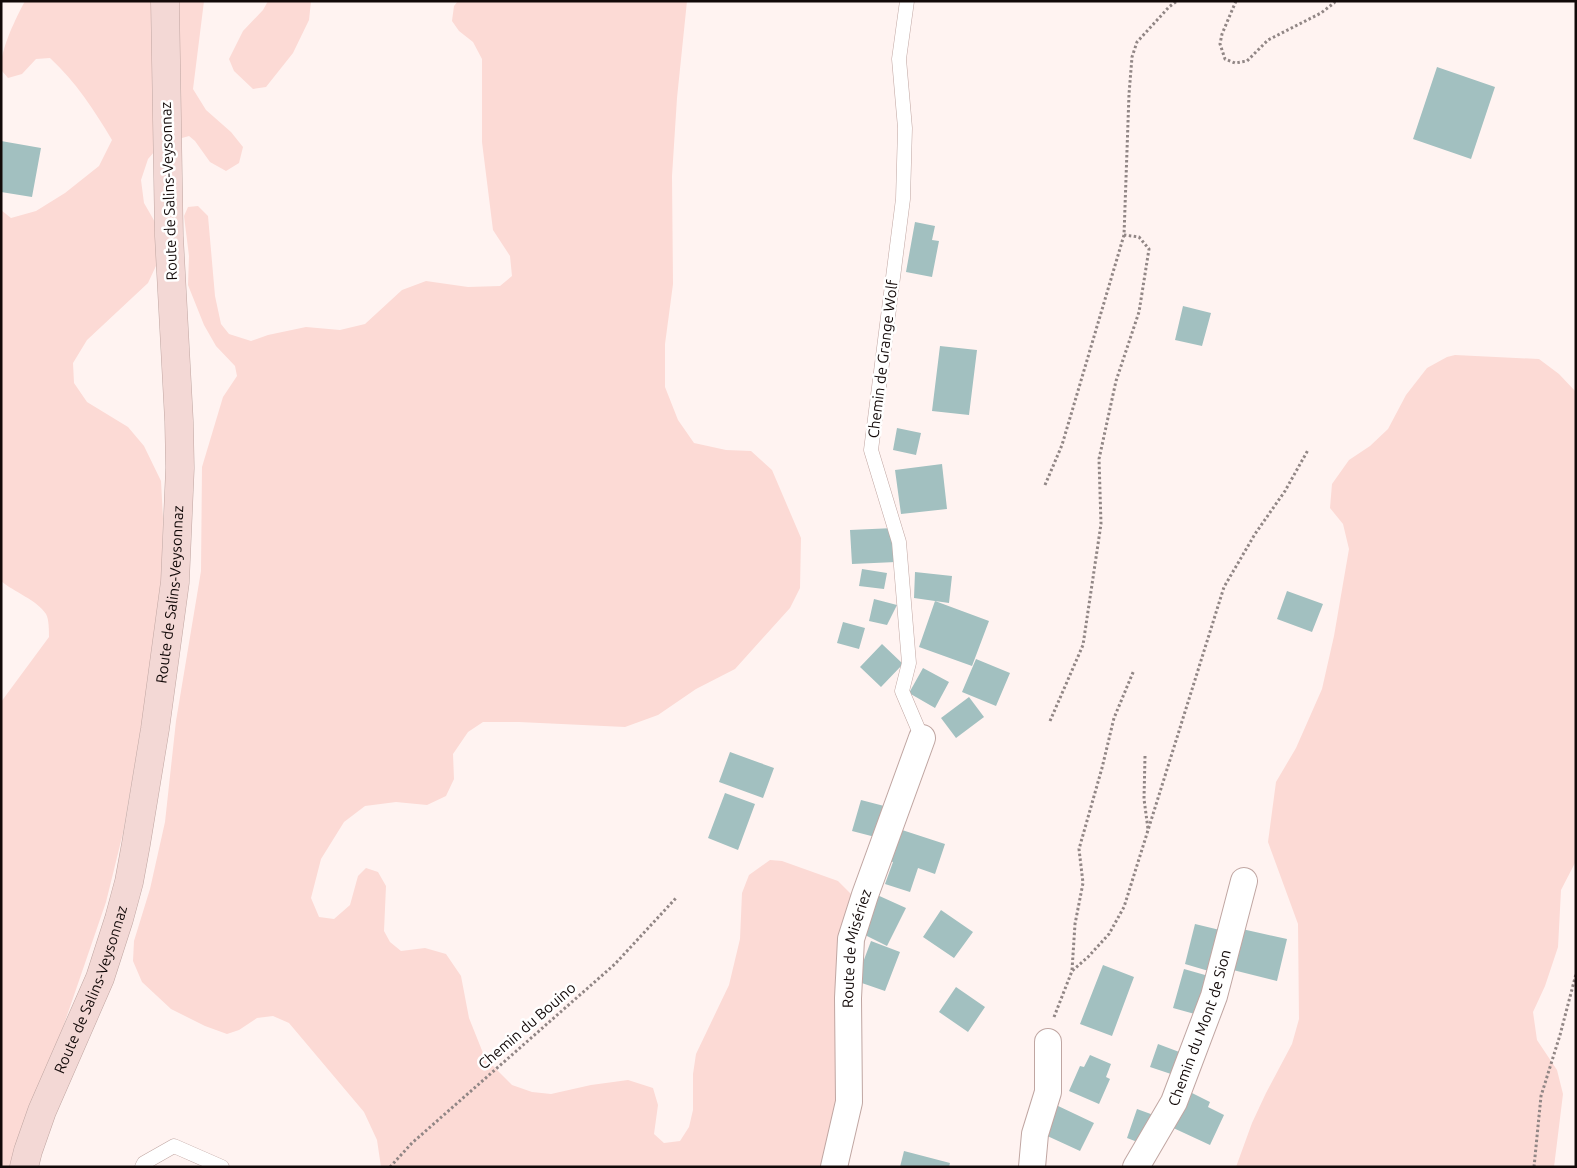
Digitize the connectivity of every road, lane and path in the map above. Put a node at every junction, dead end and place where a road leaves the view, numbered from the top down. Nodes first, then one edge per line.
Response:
1 (165, 1) edge
2 (906, 1) edge
3 (1177, 1) edge
4 (1236, 1) edge
5 (1335, 1) edge
6 (1124, 235) junction
7 (1308, 450) dead end
8 (1045, 486) dead end
9 (1134, 670) dead end
10 (1050, 721) dead end
11 (922, 738) joint
12 (1146, 756) dead end
13 (1148, 832) junction
14 (1244, 881) dead end
15 (676, 898) dead end
16 (1072, 971) junction
17 (1576, 974) edge
18 (1048, 1042) joint
19 (24, 1167) edge
20 (142, 1167) edge
21 (222, 1167) edge
22 (390, 1167) edge
23 (834, 1167) edge
24 (1032, 1167) edge
25 (1136, 1167) edge
26 (1534, 1167) edge

1 - 19 street, Route de Salins-Veysonnaz
2 - 11 lane, Chemin de Grange Wolf
3 - 6 path
4 - 5 path
6 - 8 path
6 - 10 path
7 - 13 path
9 - 16 path
11 - 23 street, Route de Misériez
12 - 13 path
13 - 16 path
14 - 25 street, Chemin du Mont de Sion
15 - 22 path, Chemin du Bouino
16 - 18 path
17 - 26 path
18 - 24 street
20 - 21 lane

